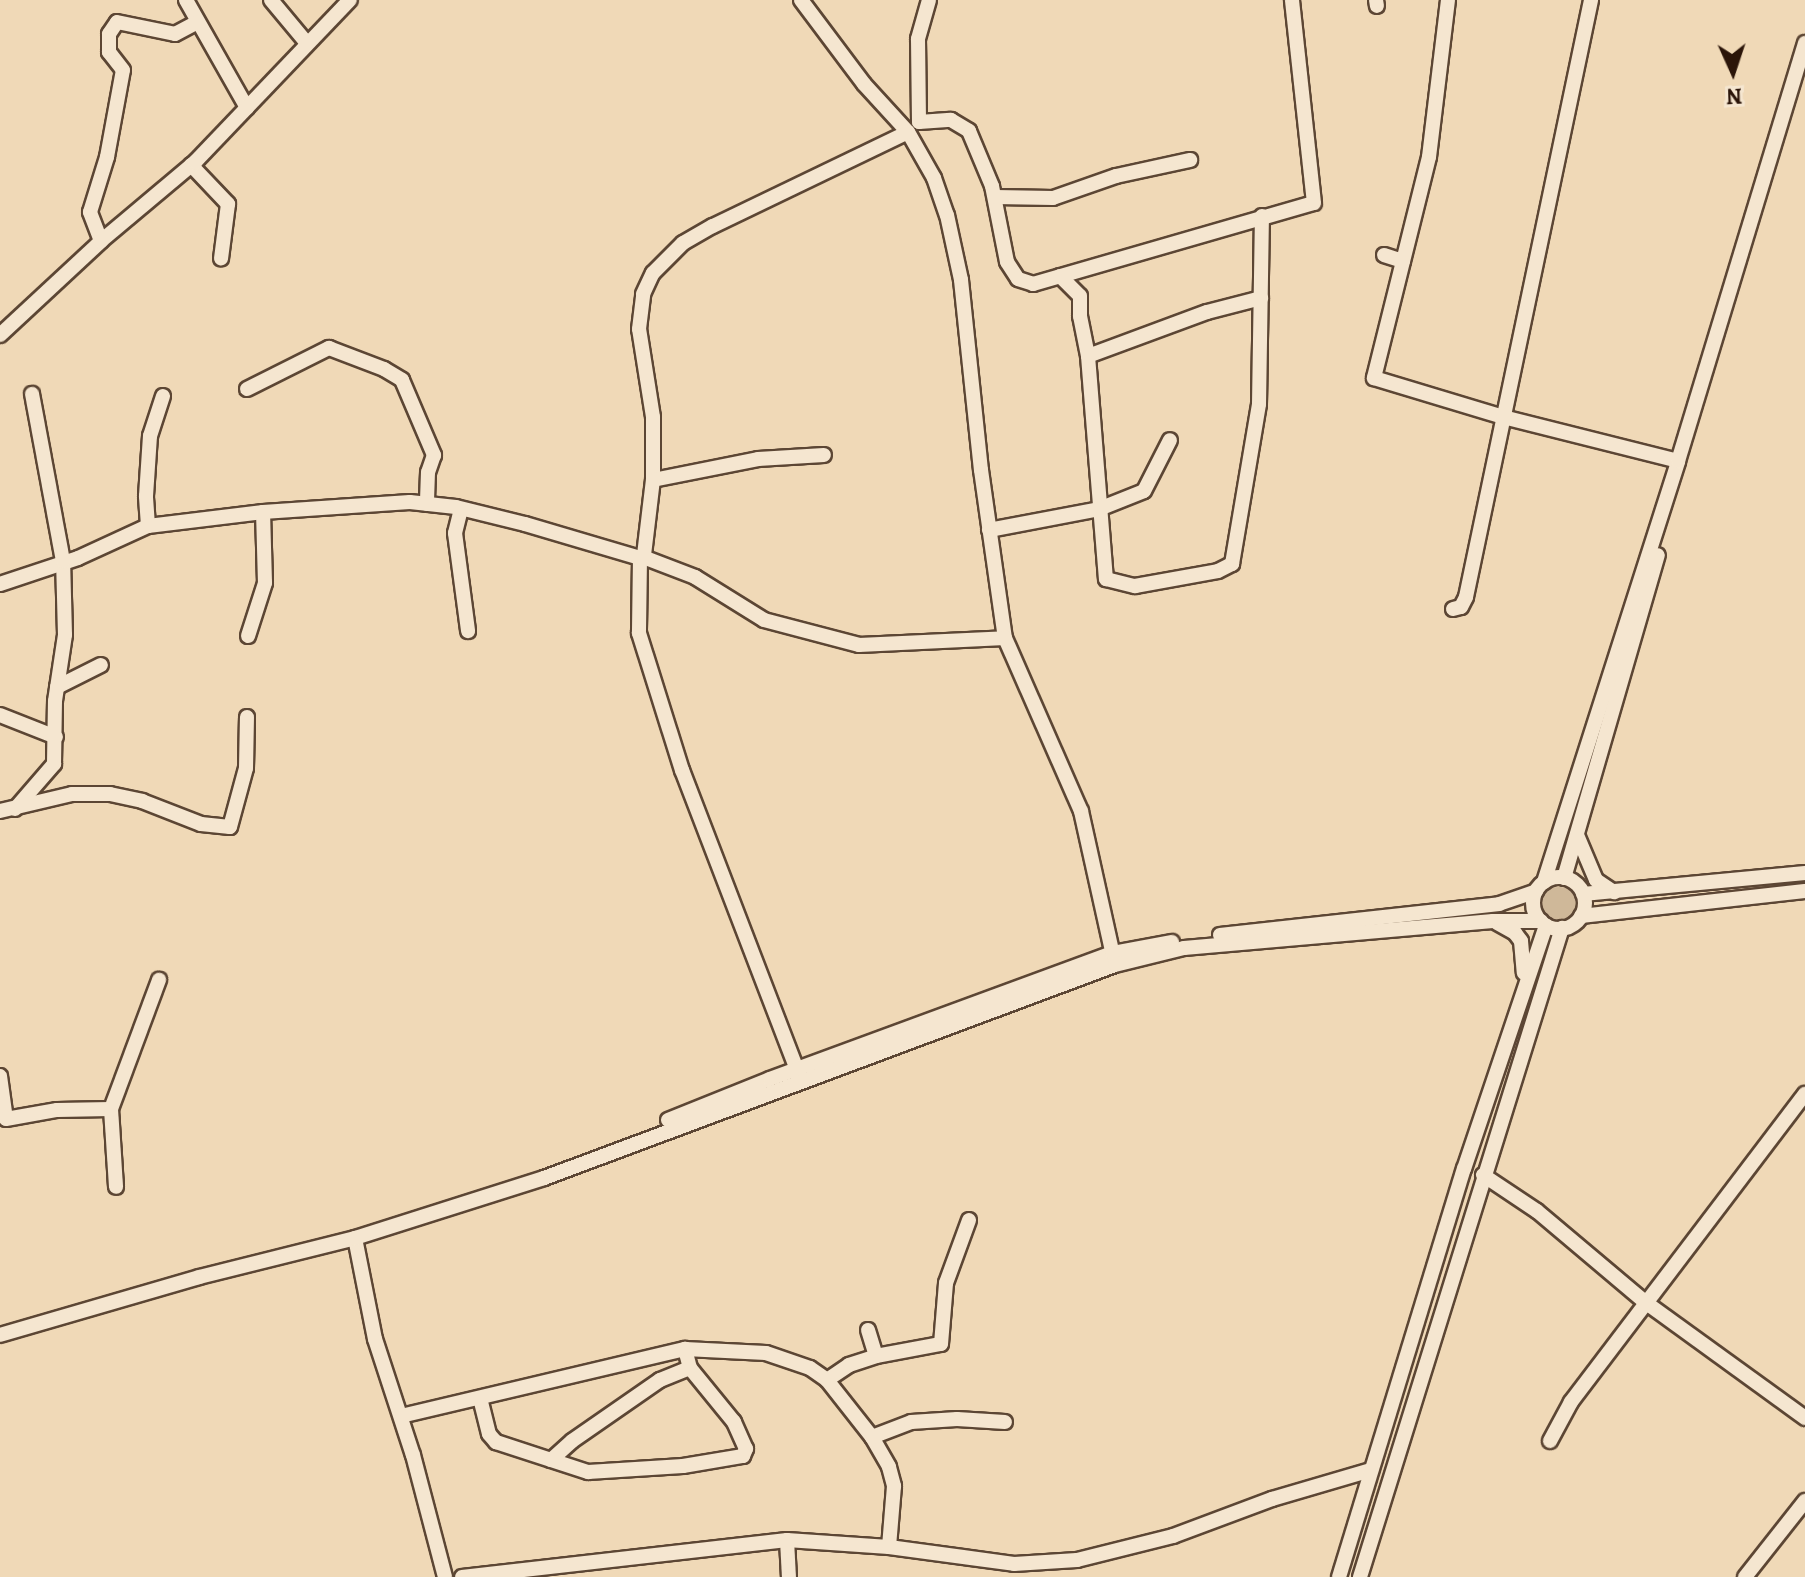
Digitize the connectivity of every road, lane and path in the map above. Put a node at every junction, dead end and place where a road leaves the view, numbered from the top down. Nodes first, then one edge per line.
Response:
1 (186, 0) edge
2 (271, 0) edge
3 (350, 0) edge
4 (801, 0) edge
5 (914, 0) edge
6 (1292, 0) edge
7 (1448, 0) edge
8 (1591, 0) edge
9 (928, 7) edge
10 (196, 23) junction
11 (306, 42) junction
12 (1805, 43) edge
13 (1805, 69) edge
14 (247, 108) junction
15 (908, 132) junction
16 (1190, 160) dead end
17 (191, 165) junction
18 (995, 197) junction
19 (1262, 216) junction
20 (101, 241) junction
21 (1384, 255) dead end
22 (221, 259) dead end
23 (1403, 261) junction
24 (1060, 276) junction
25 (1261, 298) junction
26 (0, 335) edge
27 (1088, 356) junction
28 (247, 389) dead end
29 (32, 394) dead end
30 (163, 396) dead end
31 (1503, 417) junction
32 (1170, 440) dead end
33 (824, 455) dead end
34 (1678, 461) junction
35 (653, 480) junction
36 (427, 504) junction
37 (461, 509) junction
38 (1099, 509) junction
39 (263, 512) junction
40 (148, 526) junction
41 (989, 530) junction
42 (642, 558) junction
43 (63, 561) junction
44 (0, 584) edge
45 (1453, 609) dead end
46 (468, 631) dead end
47 (248, 636) dead end
48 (1005, 638) junction
49 (101, 665) dead end
50 (57, 687) junction
51 (0, 715) edge
52 (247, 717) dead end
53 (56, 737) junction
54 (7, 810) edge
55 (1577, 835) junction
56 (1805, 873) edge
57 (1564, 878) junction
58 (1540, 886) junction
59 (1805, 891) edge
60 (1615, 892) junction
61 (1583, 894) junction
62 (1581, 916) junction
63 (1493, 921) junction
64 (1543, 923) junction
65 (1562, 928) junction
66 (1114, 959) junction
67 (159, 980) dead end
68 (1524, 983) junction
69 (799, 1074) junction
70 (0, 1076) edge
71 (1805, 1094) edge
72 (111, 1109) junction
73 (1483, 1175) junction
74 (116, 1187) dead end
75 (969, 1220) dead end
76 (355, 1238) junction
77 (1645, 1302) junction
78 (0, 1328) edge
79 (868, 1330) dead end
80 (0, 1335) edge
81 (685, 1349) junction
82 (876, 1356) junction
83 (690, 1368) junction
84 (827, 1380) junction
85 (480, 1398) junction
86 (401, 1416) junction
87 (1805, 1418) edge
88 (1005, 1422) dead end
89 (872, 1437) junction
90 (1550, 1441) dead end
91 (551, 1460) junction
92 (1371, 1470) junction
93 (1805, 1501) edge
94 (787, 1540) junction
95 (889, 1547) junction
96 (1013, 1571) edge
97 (546, 1573) edge
98 (445, 1577) edge
99 (462, 1577) edge
100 (789, 1577) edge
101 (1339, 1577) edge
102 (1360, 1577) edge
103 (1745, 1577) edge

1 - 10 street
2 - 11 street
3 - 11 street
4 - 15 street
5 - 9 street
6 - 19 street
7 - 23 street
8 - 31 street
9 - 18 street
10 - 14 street
10 - 20 street
11 - 14 street
12 - 34 street
13 - 55 street
14 - 17 street
15 - 35 street
15 - 41 street
16 - 18 street
17 - 20 street
17 - 22 street
18 - 24 street
19 - 24 street
19 - 25 street
20 - 26 street
21 - 23 street
23 - 31 street
24 - 27 street
25 - 27 street
25 - 38 street
27 - 38 street
28 - 36 street
29 - 43 street
30 - 40 street
31 - 34 street
31 - 45 street
32 - 38 street
33 - 35 street
34 - 58 street
35 - 42 street
36 - 37 street
36 - 39 street
37 - 42 street
37 - 46 street
38 - 41 street
39 - 40 street
39 - 47 street
40 - 43 street
41 - 48 street
42 - 48 street
42 - 69 street
43 - 44 street
43 - 50 street
48 - 66 street
49 - 50 street
50 - 53 street
51 - 53 street
52 - 54 street
53 - 54 street
55 - 57 street
55 - 60 street
56 - 60 street
57 - 58 street
57 - 61 street
58 - 64 street
58 - 66 street
59 - 62 street
60 - 61 street
61 - 62 street
62 - 65 street
63 - 64 street
63 - 66 street
63 - 68 street
64 - 65 street
64 - 68 street
65 - 73 street
66 - 69 street
67 - 72 street
68 - 92 street
69 - 76 street
69 - 78 street
70 - 72 street
71 - 77 street
72 - 74 street
73 - 77 street
73 - 102 street
75 - 82 street
76 - 80 street
76 - 86 street
77 - 87 street
77 - 90 street
79 - 82 street
81 - 83 street
81 - 84 street
81 - 85 street
82 - 84 street
83 - 91 street
83 - 91 street
84 - 89 street
85 - 86 street
85 - 91 street
86 - 98 street
88 - 89 street
89 - 95 street
92 - 96 street
92 - 101 street
93 - 103 street
94 - 95 street
94 - 97 street
94 - 100 street
95 - 96 street
97 - 99 street

